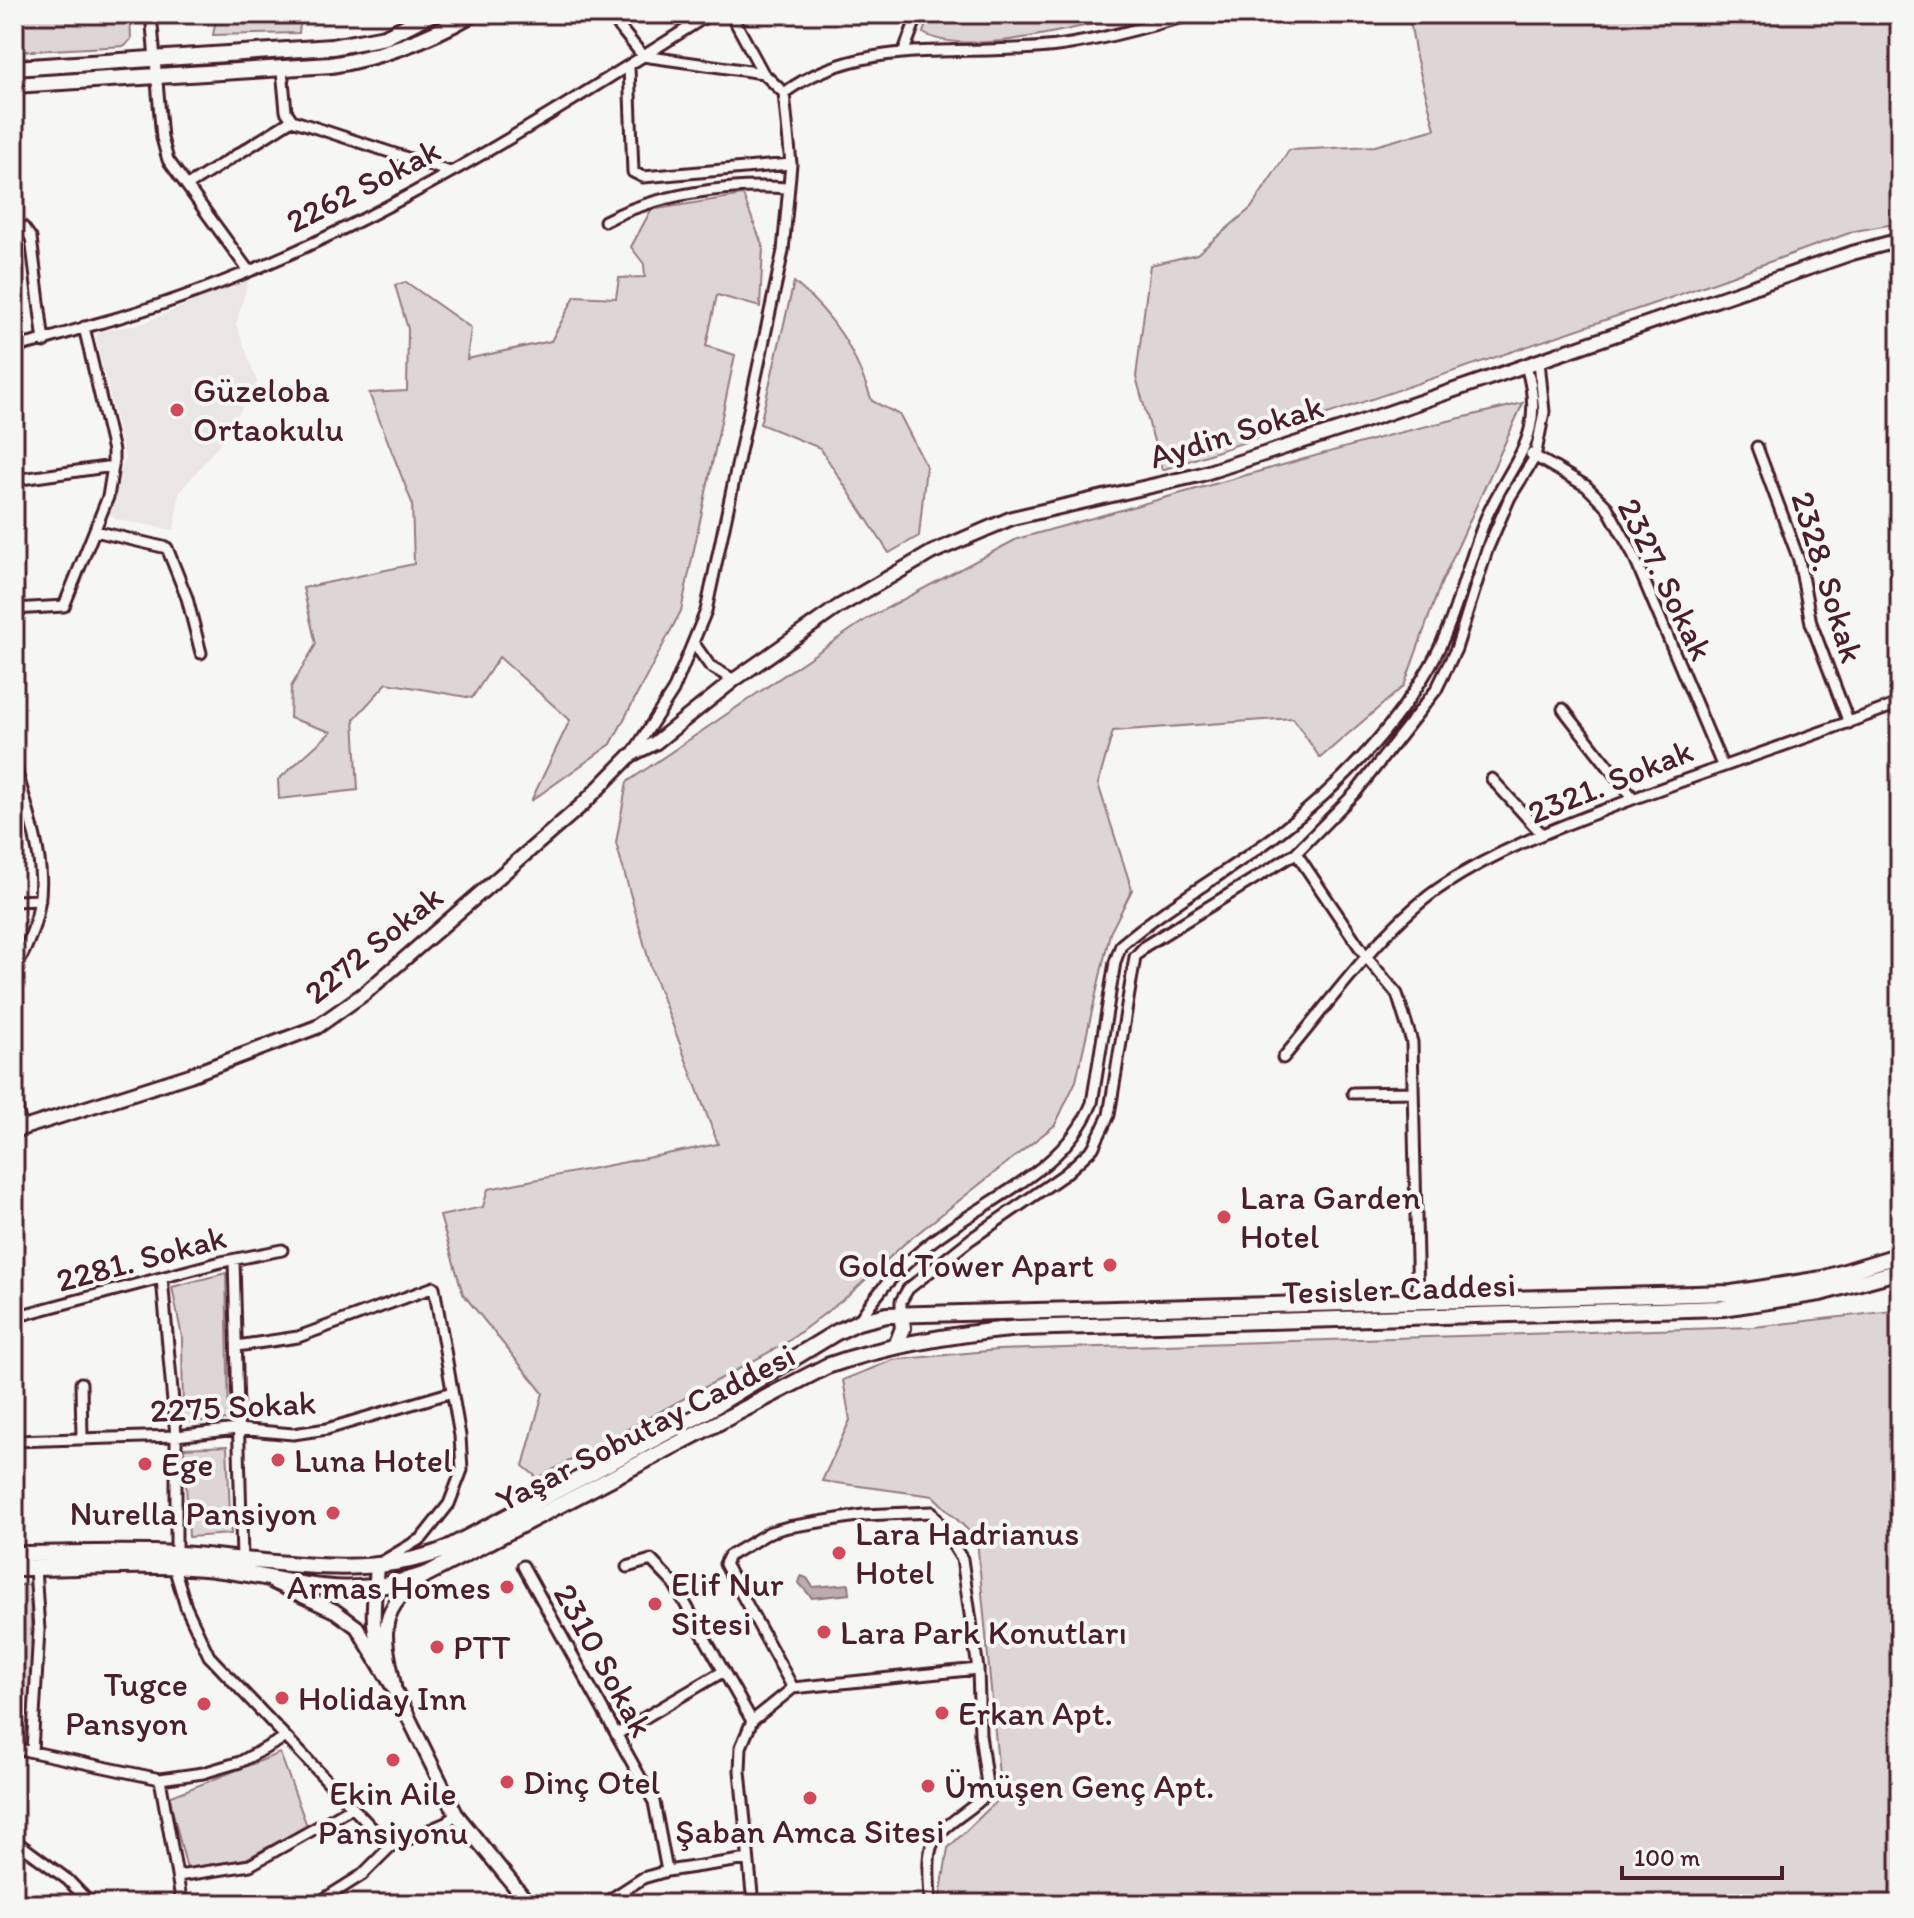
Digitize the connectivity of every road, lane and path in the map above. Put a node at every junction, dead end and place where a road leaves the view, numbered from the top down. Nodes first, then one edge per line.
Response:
1 (151, 14) edge
2 (431, 14) edge
3 (472, 14) edge
4 (609, 14) edge
5 (710, 14) edge
6 (731, 14) edge
7 (918, 14) edge
8 (1196, 14) edge
9 (904, 51) junction
10 (643, 56) junction
11 (154, 60) junction
12 (629, 67) junction
13 (14, 68) edge
14 (282, 70) junction
15 (763, 73) junction
16 (156, 77) junction
17 (14, 85) edge
18 (784, 93) junction
19 (292, 120) junction
20 (791, 164) junction
21 (450, 172) junction
22 (187, 186) junction
23 (787, 188) junction
24 (605, 221) dead end
25 (14, 225) edge
26 (1900, 240) edge
27 (248, 270) junction
28 (84, 327) junction
29 (44, 342) junction
30 (14, 347) edge
31 (1539, 361) junction
32 (1526, 366) junction
33 (1757, 447) dead end
34 (1525, 450) junction
35 (1535, 457) junction
36 (113, 466) junction
37 (14, 480) edge
38 (95, 531) junction
39 (14, 609) edge
40 (695, 645) junction
41 (201, 653) dead end
42 (734, 680) junction
43 (1900, 703) edge
44 (1563, 709) dead end
45 (1849, 723) junction
46 (631, 755) junction
47 (14, 762) edge
48 (1722, 765) junction
49 (1492, 779) dead end
50 (1633, 798) junction
51 (1542, 834) junction
52 (1296, 853) junction
53 (40, 900) junction
54 (14, 901) edge
55 (1367, 958) junction
56 (14, 970) edge
57 (1283, 1058) dead end
58 (1413, 1092) junction
59 (1353, 1093) dead end
60 (14, 1096) edge
61 (18, 1130) edge
62 (282, 1250) dead end
63 (1900, 1255) edge
64 (234, 1260) junction
65 (1900, 1271) edge
66 (162, 1278) junction
67 (1418, 1303) junction
68 (901, 1313) junction
69 (14, 1317) edge
70 (858, 1322) junction
71 (237, 1346) junction
72 (896, 1346) junction
73 (868, 1352) junction
74 (81, 1383) dead end
75 (449, 1393) junction
76 (237, 1429) junction
77 (176, 1436) junction
78 (82, 1439) junction
79 (14, 1441) edge
80 (14, 1554) edge
81 (242, 1559) junction
82 (175, 1560) junction
83 (377, 1566) junction
84 (523, 1566) dead end
85 (627, 1567) dead end
86 (14, 1568) edge
87 (35, 1568) junction
88 (427, 1574) junction
89 (270, 1581) junction
90 (375, 1589) junction
91 (978, 1669) junction
92 (724, 1671) junction
93 (793, 1688) junction
94 (396, 1692) junction
95 (752, 1721) junction
96 (617, 1734) junction
97 (284, 1738) junction
98 (14, 1748) edge
99 (32, 1751) junction
100 (160, 1779) junction
101 (353, 1807) junction
102 (456, 1814) junction
103 (14, 1840) edge
104 (390, 1847) junction
105 (748, 1859) junction
106 (667, 1871) junction
107 (178, 1876) junction
108 (91, 1904) edge
109 (182, 1904) edge
110 (316, 1904) edge
111 (529, 1904) edge
112 (603, 1904) edge
113 (753, 1904) edge
114 (930, 1904) edge

1 - 11 street
2 - 11 main road
3 - 14 main road
4 - 10 street
5 - 10 street, 2262 Sokak
6 - 15 street
7 - 9 street
8 - 9 street
9 - 18 street
10 - 12 street, 2262 Sokak
10 - 15 street
11 - 13 main road
11 - 16 street
12 - 20 street
12 - 21 street, 2262 Sokak
14 - 16 main road
14 - 19 street
15 - 18 street
16 - 17 main road
16 - 22 street
18 - 20 street
19 - 21 street
19 - 22 street
20 - 23 street
21 - 27 street, 2262 Sokak
22 - 27 street
23 - 24 street
23 - 40 street
25 - 29 street
26 - 31 street, Aydin Sokak
27 - 28 street, 2262 Sokak
28 - 29 street, 2262 Sokak
28 - 36 street
29 - 30 street, 2262 Sokak
31 - 32 street, Aydin Sokak
31 - 35 street
32 - 34 street
32 - 42 street, Aydin Sokak
33 - 45 street, 2328. Sokak
34 - 35 street, 2327. Sokak
34 - 70 street
35 - 48 street, 2327. Sokak
35 - 52 street
36 - 37 street
36 - 38 street
38 - 39 street
38 - 41 street
40 - 42 street
40 - 46 street
42 - 46 street, Aydin Sokak
43 - 45 street, 2321. Sokak
44 - 50 street
45 - 48 street, 2321. Sokak
46 - 61 street, 2272 Sokak
47 - 53 street
48 - 50 street, 2321. Sokak
49 - 51 street
50 - 51 street, 2321. Sokak
51 - 55 street, 2321. Sokak
52 - 55 street
52 - 68 street
53 - 54 street
53 - 56 street
55 - 57 street, 2321. Sokak
55 - 58 street
58 - 59 street
58 - 67 street
60 - 61 street
62 - 64 street, 2281. Sokak
63 - 67 main road
64 - 66 street, 2281. Sokak
64 - 71 street
65 - 72 main road, Tesisler Caddesi
66 - 69 street, 2281. Sokak
66 - 77 street
67 - 68 main road
68 - 70 main road
68 - 72 main road
70 - 73 main road
70 - 83 main road
71 - 75 street
71 - 76 street
72 - 73 main road, Yaşar Sobutay Caddesi
73 - 88 main road, Yaşar Sobutay Caddesi
74 - 78 street
75 - 76 street, 2275 Sokak
75 - 83 street
76 - 77 street, 2275 Sokak
76 - 81 street
77 - 78 street, 2275 Sokak
77 - 82 street
78 - 79 street, 2275 Sokak
80 - 82 main road
81 - 82 main road
81 - 83 main road
82 - 87 main road
82 - 89 main road, Yaşar Sobutay Caddesi
82 - 97 street
83 - 90 street
84 - 96 street, 2310 Sokak
85 - 92 street
86 - 87 main road
87 - 99 street
88 - 90 main road, Yaşar Sobutay Caddesi
88 - 94 street
89 - 90 main road, Yaşar Sobutay Caddesi
89 - 94 street
90 - 94 street
91 - 93 street
91 - 93 street
91 - 114 street
92 - 95 street
92 - 96 street
93 - 95 street
94 - 102 street
95 - 105 street
96 - 106 street, 2310 Sokak
97 - 100 street
97 - 101 street
98 - 99 street
99 - 100 street
100 - 107 street
101 - 104 street
101 - 107 street
102 - 104 street
102 - 111 street
103 - 108 street
104 - 110 street
105 - 106 street
105 - 113 street
106 - 112 street
107 - 109 street

